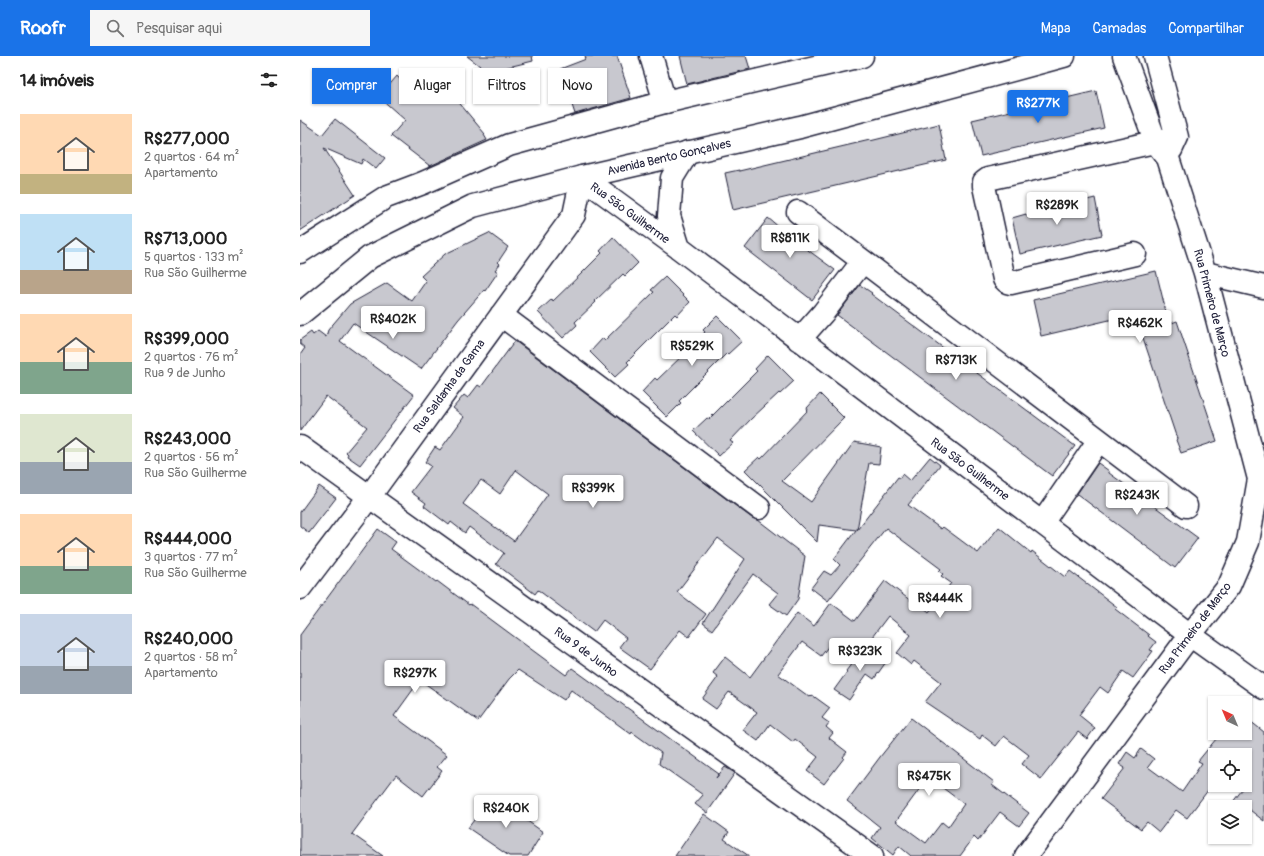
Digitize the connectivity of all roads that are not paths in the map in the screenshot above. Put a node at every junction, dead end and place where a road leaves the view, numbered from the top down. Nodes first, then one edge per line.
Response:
1 (651, 56) edge
2 (862, 56) edge
3 (1064, 56) edge
4 (1124, 56) edge
5 (1155, 56) edge
6 (665, 102) junction
7 (1162, 150) junction
8 (688, 152) junction
9 (582, 177) junction
10 (798, 212) dead end
11 (678, 248) junction
12 (300, 252) edge
13 (1135, 254) dead end
14 (863, 261) junction
15 (1205, 272) junction
16 (1264, 287) edge
17 (300, 314) edge
18 (501, 315) junction
19 (799, 340) junction
20 (1099, 440) junction
21 (300, 447) edge
22 (1261, 478) edge
23 (369, 496) junction
24 (1186, 506) dead end
25 (759, 508) dead end
26 (1042, 524) junction
27 (300, 588) edge
28 (1190, 635) junction
29 (1264, 688) edge
30 (872, 856) edge
31 (1026, 856) edge

1 - 6 street
2 - 6 street
3 - 8 street, Avenida Bento Gonçalves
4 - 7 street, Rua Primeiro de Março
5 - 7 street
6 - 12 street
7 - 13 street
7 - 15 street, Rua Primeiro de Março
8 - 9 street, Avenida Bento Gonçalves
8 - 11 street, Rua São Guilherme
9 - 11 street, Rua São Guilherme
9 - 17 street, Avenida Bento Gonçalves
9 - 18 street, Rua Saldanha da Gama
10 - 14 street
11 - 19 street, Rua São Guilherme
14 - 19 street
14 - 20 street
15 - 16 street
15 - 22 street, Rua Primeiro de Março
18 - 23 street, Rua Saldanha da Gama
18 - 25 street
19 - 26 street, Rua São Guilherme
20 - 24 street
20 - 26 street
21 - 23 street, Rua 9 de Junho
22 - 28 street, Rua Primeiro de Março
23 - 27 street, Rua Saldanha da Gama
23 - 30 street, Rua 9 de Junho
26 - 28 street, Rua São Guilherme
28 - 29 street, Rua São Guilherme
28 - 31 street, Rua Primeiro de Março

